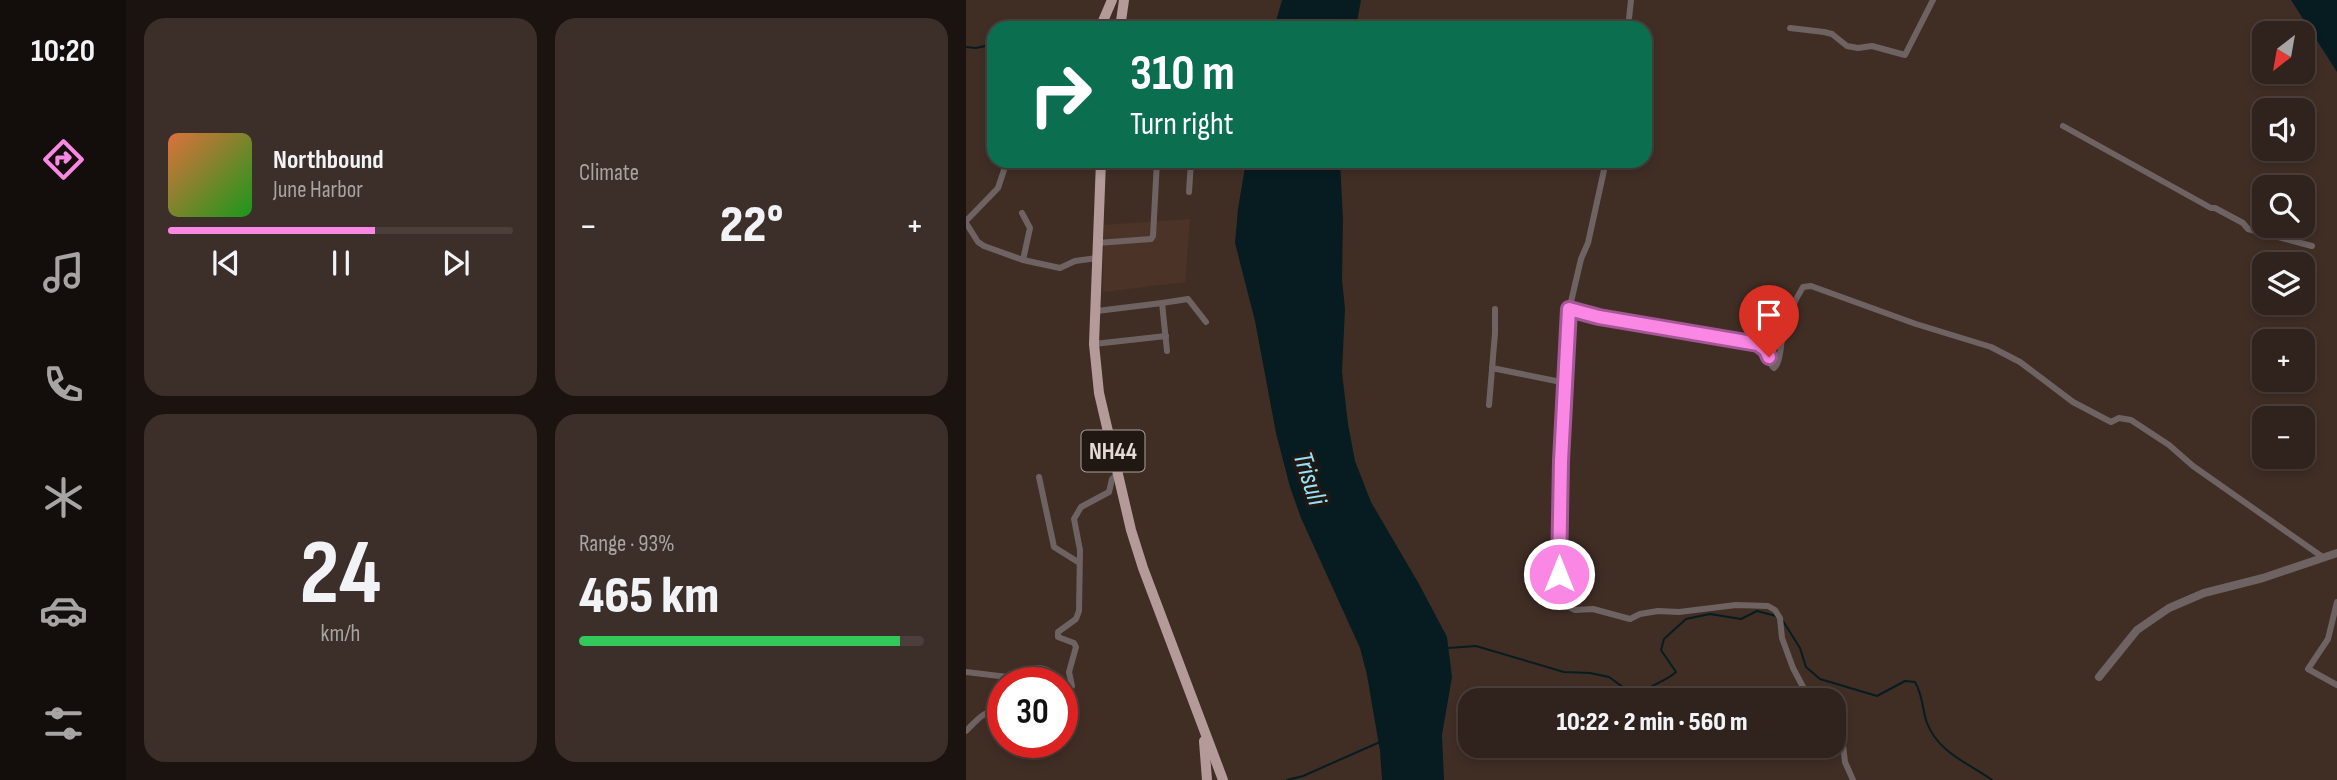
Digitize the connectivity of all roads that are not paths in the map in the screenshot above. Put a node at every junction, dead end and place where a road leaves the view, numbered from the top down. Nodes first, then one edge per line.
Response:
1 (1112, 0) edge
2 (1124, 0) edge
3 (1631, 0) edge
4 (1933, 0) edge
5 (1102, 21) edge
6 (1121, 21) edge
7 (1630, 21) edge
8 (1790, 28) dead end
9 (2063, 126) dead end
10 (1005, 168) edge
11 (1101, 168) edge
12 (1157, 168) edge
13 (1191, 168) edge
14 (1604, 168) edge
15 (1189, 192) dead end
16 (1022, 213) dead end
17 (966, 222) edge
18 (1097, 243) junction
19 (2312, 246) dead end
20 (1097, 258) junction
21 (1023, 260) junction
22 (1162, 303) junction
23 (1495, 309) dead end
24 (1569, 309) junction
25 (1097, 311) junction
26 (1206, 322) dead end
27 (1166, 336) junction
28 (1094, 344) junction
29 (1167, 351) dead end
30 (1492, 368) junction
31 (1566, 383) junction
32 (1489, 405) dead end
33 (1119, 474) junction
34 (1039, 478) dead end
35 (2337, 553) edge
36 (2323, 558) junction
37 (1078, 562) junction
38 (2337, 602) edge
39 (2328, 639) junction
40 (2337, 644) edge
41 (1070, 667) edge
42 (966, 672) edge
43 (987, 675) edge
44 (2099, 677) dead end
45 (2337, 685) edge
46 (1802, 688) edge
47 (987, 712) edge
48 (1203, 728) junction
49 (966, 731) edge
50 (1845, 758) edge
51 (1222, 777) edge
52 (1206, 779) edge
53 (1853, 780) edge

1 - 5 highway
2 - 6 highway
3 - 7 street
4 - 8 street
9 - 19 street
10 - 17 street
11 - 18 highway, NH44
12 - 18 street
13 - 15 street
14 - 24 street
16 - 21 street
17 - 21 street
18 - 20 highway, NH44
20 - 21 street
20 - 25 highway, NH44
22 - 25 street
22 - 26 street
22 - 27 street
23 - 30 street
24 - 31 street
24 - 36 street
25 - 28 highway, NH44
27 - 28 street
27 - 29 street
28 - 33 highway, NH44
30 - 31 street
30 - 32 street
31 - 46 street
33 - 37 street
33 - 48 highway, NH44
34 - 37 street
35 - 36 street
36 - 44 street
37 - 41 street
38 - 39 street
39 - 40 street
39 - 45 street
42 - 43 street
47 - 49 street
48 - 51 highway, NH44
48 - 52 highway, NH44
50 - 53 street

